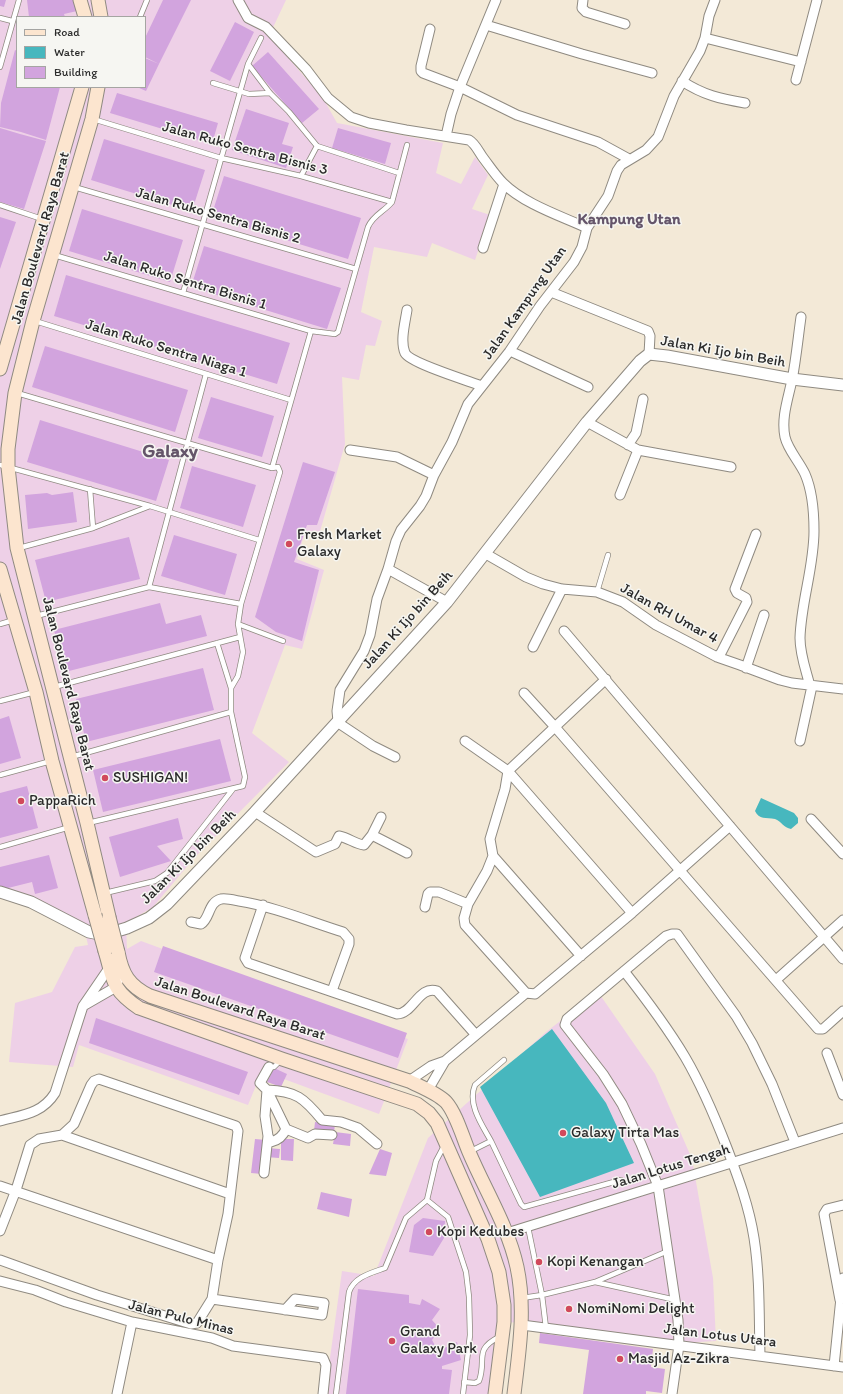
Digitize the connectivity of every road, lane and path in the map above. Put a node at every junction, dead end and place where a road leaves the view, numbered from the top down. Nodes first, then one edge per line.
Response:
1 (19, 0) edge
2 (80, 0) edge
3 (98, 0) edge
4 (147, 0) edge
5 (238, 0) edge
6 (496, 0) edge
7 (584, 0) edge
8 (715, 0) edge
9 (817, 0) edge
10 (85, 16) edge
11 (101, 16) edge
12 (140, 16) edge
13 (0, 18) edge
14 (12, 21) junction
15 (486, 24) junction
16 (625, 24) dead end
17 (430, 28) dead end
18 (261, 38) dead end
19 (705, 38) junction
20 (801, 62) junction
21 (248, 64) junction
22 (0, 67) edge
23 (652, 73) dead end
24 (796, 80) dead end
25 (682, 81) junction
26 (213, 83) dead end
27 (460, 87) junction
28 (82, 88) edge
29 (98, 88) edge
30 (240, 92) junction
31 (270, 93) junction
32 (745, 103) dead end
33 (75, 114) junction
34 (92, 119) junction
35 (446, 136) junction
36 (407, 145) dead end
37 (317, 146) junction
38 (221, 158) junction
39 (629, 159) junction
40 (398, 173) junction
41 (302, 176) junction
42 (504, 184) junction
43 (72, 186) junction
44 (392, 202) junction
45 (0, 205) edge
46 (43, 219) junction
47 (202, 224) junction
48 (587, 228) junction
49 (483, 248) dead end
50 (52, 254) junction
51 (356, 269) junction
52 (551, 292) junction
53 (183, 293) junction
54 (407, 310) dead end
55 (801, 317) dead end
56 (33, 321) junction
57 (311, 331) junction
58 (510, 351) junction
59 (649, 354) junction
60 (0, 369) edge
61 (206, 374) junction
62 (792, 379) junction
63 (843, 385) edge
64 (482, 386) junction
65 (588, 387) dead end
66 (15, 393) junction
67 (644, 399) dead end
68 (292, 400) junction
69 (587, 422) junction
70 (188, 443) junction
71 (628, 445) junction
72 (350, 450) dead end
73 (638, 450) junction
74 (4, 466) edge
75 (731, 467) dead end
76 (272, 468) junction
77 (434, 475) junction
78 (90, 489) junction
79 (620, 495) dead end
80 (150, 506) junction
81 (169, 512) junction
82 (93, 528) junction
83 (756, 534) dead end
84 (259, 540) junction
85 (17, 548) junction
86 (486, 554) junction
87 (608, 555) dead end
88 (0, 569) edge
89 (388, 569) junction
90 (149, 586) junction
91 (562, 589) junction
92 (596, 592) junction
93 (447, 602) junction
94 (241, 604) junction
95 (764, 615) dead end
96 (34, 616) junction
97 (15, 619) junction
98 (0, 624) edge
99 (238, 624) junction
100 (564, 631) dead end
101 (240, 637) junction
102 (283, 641) dead end
103 (217, 643) junction
104 (533, 647) dead end
105 (717, 657) junction
106 (746, 668) junction
107 (606, 680) junction
108 (811, 686) junction
109 (53, 687) junction
110 (231, 688) junction
111 (843, 690) edge
112 (36, 692) junction
113 (524, 693) dead end
114 (0, 701) edge
115 (231, 712) junction
116 (337, 721) junction
117 (555, 727) junction
118 (465, 741) dead end
119 (800, 741) dead end
120 (70, 757) junction
121 (396, 757) dead end
122 (52, 761) junction
123 (508, 771) junction
124 (0, 775) edge
125 (233, 789) junction
126 (255, 812) junction
127 (382, 817) dead end
128 (811, 819) dead end
129 (87, 823) junction
130 (730, 826) junction
131 (70, 827) junction
132 (372, 835) junction
133 (0, 847) edge
134 (407, 854) dead end
135 (843, 854) edge
136 (493, 856) junction
137 (98, 868) junction
138 (680, 870) junction
139 (82, 872) junction
140 (0, 892) edge
141 (103, 893) junction
142 (89, 896) junction
143 (468, 904) junction
144 (264, 905) junction
145 (425, 907) dead end
146 (632, 913) junction
147 (843, 920) edge
148 (191, 922) dead end
149 (824, 937) junction
150 (111, 951) junction
151 (581, 956) junction
152 (843, 959) edge
153 (115, 968) junction
154 (624, 971) junction
155 (776, 980) junction
156 (116, 987) junction
157 (332, 991) junction
158 (526, 993) junction
159 (83, 1006) junction
160 (843, 1011) edge
161 (254, 1030) junction
162 (476, 1035) junction
163 (249, 1046) junction
164 (826, 1053) dead end
165 (282, 1058) junction
166 (504, 1060) dead end
167 (445, 1061) junction
168 (269, 1067) joint
169 (409, 1082) junction
170 (267, 1090) junction
171 (428, 1090) junction
172 (843, 1095) edge
173 (0, 1121) edge
174 (286, 1128) junction
175 (843, 1128) edge
176 (62, 1135) junction
177 (332, 1135) dead end
178 (268, 1136) junction
179 (491, 1141) junction
180 (795, 1142) junction
181 (446, 1143) junction
182 (377, 1144) dead end
183 (469, 1152) junction
184 (733, 1163) junction
185 (264, 1174) dead end
186 (620, 1180) dead end
187 (0, 1186) edge
188 (658, 1186) junction
189 (16, 1190) junction
190 (230, 1194) junction
191 (427, 1200) junction
192 (843, 1205) edge
193 (528, 1227) junction
194 (0, 1231) edge
195 (507, 1233) junction
196 (668, 1251) junction
197 (0, 1260) edge
198 (218, 1260) junction
199 (843, 1278) edge
200 (0, 1281) edge
201 (595, 1282) junction
202 (542, 1295) junction
203 (521, 1298) junction
204 (212, 1299) junction
205 (676, 1300) junction
206 (840, 1300) junction
207 (285, 1310) dead end
208 (132, 1322) junction
209 (522, 1325) junction
210 (546, 1328) junction
211 (503, 1335) junction
212 (679, 1345) junction
213 (760, 1355) junction
214 (839, 1366) edge
215 (464, 1382) junction
216 (117, 1394) edge
217 (323, 1394) edge
218 (336, 1394) edge
219 (463, 1394) edge
220 (495, 1394) edge
221 (514, 1394) edge
222 (672, 1394) edge

1 - 14 lane
2 - 10 main road
3 - 11 main road
4 - 12 lane
5 - 35 street
6 - 15 street
7 - 16 street
8 - 19 street
9 - 20 street
13 - 14 lane
14 - 22 lane
15 - 23 street
15 - 27 street
17 - 27 street
18 - 21 lane
19 - 20 street
19 - 25 street
20 - 24 street
21 - 30 lane
21 - 31 lane
25 - 32 street
25 - 39 street
26 - 30 lane
27 - 35 street
27 - 39 street
28 - 33 main road, Jalan Boulevard Raya Barat
29 - 34 main road, Jalan Boulevard Raya Barat
30 - 31 lane
30 - 38 lane
31 - 37 lane
33 - 34 main road
33 - 46 main road, Jalan Boulevard Raya Barat
34 - 38 lane, Jalan Ruko Sentra Bisnis 3
34 - 43 main road, Jalan Boulevard Raya Barat
35 - 42 street
36 - 40 lane
37 - 40 lane
37 - 41 lane
38 - 41 lane, Jalan Ruko Sentra Bisnis 3
38 - 47 lane
39 - 48 street, Jalan Kampung Utan
40 - 44 lane
41 - 44 lane, Jalan Ruko Sentra Bisnis 3
42 - 48 street
42 - 49 street
43 - 47 lane, Jalan Ruko Sentra Bisnis 2
43 - 50 main road, Jalan Boulevard Raya Barat
44 - 51 lane
45 - 46 lane
46 - 60 main road, Jalan Boulevard Raya Barat
47 - 51 lane, Jalan Ruko Sentra Bisnis 2
47 - 53 lane
48 - 52 street, Jalan Kampung Utan
50 - 53 lane, Jalan Ruko Sentra Bisnis 1
50 - 56 main road, Jalan Boulevard Raya Barat
51 - 57 lane, Jalan Ruko Sentra Bisnis 1
52 - 58 street, Jalan Kampung Utan
52 - 59 street
53 - 57 lane, Jalan Ruko Sentra Bisnis 1
54 - 64 street
55 - 62 street
56 - 61 lane, Jalan Ruko Sentra Niaga 1
56 - 66 main road, Jalan Boulevard Raya Barat
57 - 68 lane
58 - 64 street, Jalan Kampung Utan
58 - 65 street
59 - 62 street, Jalan Ki Ijo bin Beih
59 - 69 street, Jalan Ki Ijo bin Beih
61 - 68 lane, Jalan Ruko Sentra Niaga 1
61 - 70 lane
62 - 63 street, Jalan Ki Ijo bin Beih
62 - 108 street
64 - 77 street, Jalan Kampung Utan
66 - 70 lane
66 - 74 main road, Jalan Boulevard Raya Barat
67 - 71 street
68 - 76 lane
69 - 71 street
69 - 86 street, Jalan Ki Ijo bin Beih
70 - 76 lane
70 - 81 lane
71 - 73 street
72 - 77 street
73 - 75 street
73 - 79 street
74 - 78 lane
74 - 85 main road, Jalan Boulevard Raya Barat
76 - 84 lane
77 - 89 street, Jalan Kampung Utan
78 - 80 lane
78 - 82 lane
80 - 81 lane
80 - 82 lane
81 - 84 lane
81 - 90 lane
82 - 85 lane
83 - 105 street
84 - 94 lane
85 - 96 main road, Jalan Boulevard Raya Barat
86 - 91 street, Jalan RH Umar 4
86 - 93 street, Jalan Ki Ijo bin Beih
87 - 92 lane
88 - 97 main road, Jalan Boulevard Raya Barat
89 - 93 street
89 - 116 street, Jalan Kampung Utan
90 - 94 lane
90 - 96 lane
91 - 92 street, Jalan RH Umar 4
91 - 104 street
92 - 105 street, Jalan RH Umar 4
93 - 116 street, Jalan Ki Ijo bin Beih
94 - 99 lane
95 - 106 street
96 - 109 main road, Jalan Boulevard Raya Barat
97 - 98 lane
97 - 112 main road, Jalan Boulevard Raya Barat
99 - 101 lane
99 - 102 lane
100 - 107 street
101 - 103 lane
101 - 110 lane
103 - 109 lane
103 - 110 lane
105 - 106 street, Jalan RH Umar 4
106 - 108 street, Jalan RH Umar 4
107 - 117 street
107 - 130 street
108 - 111 street, Jalan RH Umar 4
108 - 119 street
109 - 112 main road
109 - 120 main road, Jalan Boulevard Raya Barat
110 - 115 lane
112 - 114 lane
112 - 122 main road, Jalan Boulevard Raya Barat
113 - 117 street
115 - 120 lane
115 - 125 lane
116 - 121 street
116 - 126 street, Jalan Ki Ijo bin Beih
117 - 123 street
117 - 138 street
118 - 123 street
120 - 129 main road, Jalan Boulevard Raya Barat
122 - 124 lane
122 - 131 main road, Jalan Boulevard Raya Barat
123 - 136 street
123 - 146 street
125 - 129 lane
125 - 141 lane
126 - 132 street
126 - 140 street, Jalan Ki Ijo bin Beih
127 - 132 street
128 - 135 street
129 - 137 main road, Jalan Boulevard Raya Barat
130 - 138 street
130 - 149 street
131 - 133 lane
131 - 139 main road, Jalan Boulevard Raya Barat
132 - 134 street
136 - 143 street
136 - 151 street
137 - 139 main road
137 - 141 main road, Jalan Boulevard Raya Barat
138 - 146 street
138 - 155 street
139 - 142 main road, Jalan Boulevard Raya Barat
141 - 142 lane
141 - 150 main road, Jalan Boulevard Raya Barat, bridge
142 - 150 main road, Jalan Boulevard Raya Barat, bridge
143 - 145 street
143 - 158 street
144 - 148 street
144 - 157 street
144 - 157 street
146 - 151 street
147 - 149 street
149 - 152 street
149 - 155 street
150 - 153 main road, Jalan Boulevard Raya Barat
151 - 158 street
153 - 156 main road, Jalan Boulevard Raya Barat
153 - 159 street
153 - 161 main road, Jalan Boulevard Raya Barat
154 - 180 street
154 - 184 street
154 - 188 street
155 - 160 street
156 - 159 street
156 - 163 main road, Jalan Boulevard Raya Barat
157 - 162 street
158 - 162 street
159 - 173 street
161 - 163 main road
161 - 169 main road, Jalan Boulevard Raya Barat
162 - 167 street
163 - 165 main road, Jalan Boulevard Raya Barat
164 - 172 street
165 - 168 lane
165 - 181 main road, Jalan Boulevard Raya Barat
166 - 179 lane
167 - 169 street
167 - 171 street
168 - 170 street
169 - 171 main road, Jalan Boulevard Raya Barat
170 - 174 street
170 - 178 street
170 - 182 street
171 - 183 main road, Jalan Boulevard Raya Barat
174 - 177 street
174 - 178 street
175 - 180 street, Jalan Lotus Tengah
176 - 189 street
176 - 190 street
176 - 190 street
178 - 185 street
179 - 183 lane
179 - 186 lane
180 - 184 street, Jalan Lotus Tengah
181 - 191 lane
181 - 211 main road, Jalan Boulevard Raya Barat
183 - 195 main road, Jalan Boulevard Raya Barat
184 - 188 street, Jalan Lotus Tengah
184 - 213 street
187 - 189 street
188 - 193 street, Jalan Lotus Tengah
188 - 196 street
189 - 194 street
189 - 198 street
190 - 198 street
191 - 215 lane
191 - 218 lane
192 - 206 street
193 - 195 street, Jalan Lotus Tengah
193 - 202 lane
195 - 203 main road, Jalan Boulevard Raya Barat
196 - 201 lane
196 - 205 street
197 - 204 street
198 - 204 street
199 - 206 street
200 - 208 street, Jalan Pulo Minas
201 - 202 lane
201 - 205 lane
202 - 203 lane
202 - 210 lane
203 - 209 main road, Jalan Boulevard Raya Barat
204 - 207 street
205 - 212 street
206 - 214 street
208 - 216 street
208 - 217 street, Jalan Pulo Minas
209 - 210 street, Jalan Lotus Utara
209 - 221 main road, Jalan Boulevard Raya Barat
210 - 212 street, Jalan Lotus Utara
211 - 215 lane
211 - 220 main road, Jalan Boulevard Raya Barat
212 - 213 street, Jalan Lotus Utara
212 - 222 street
213 - 214 street, Jalan Lotus Utara
215 - 219 lane

